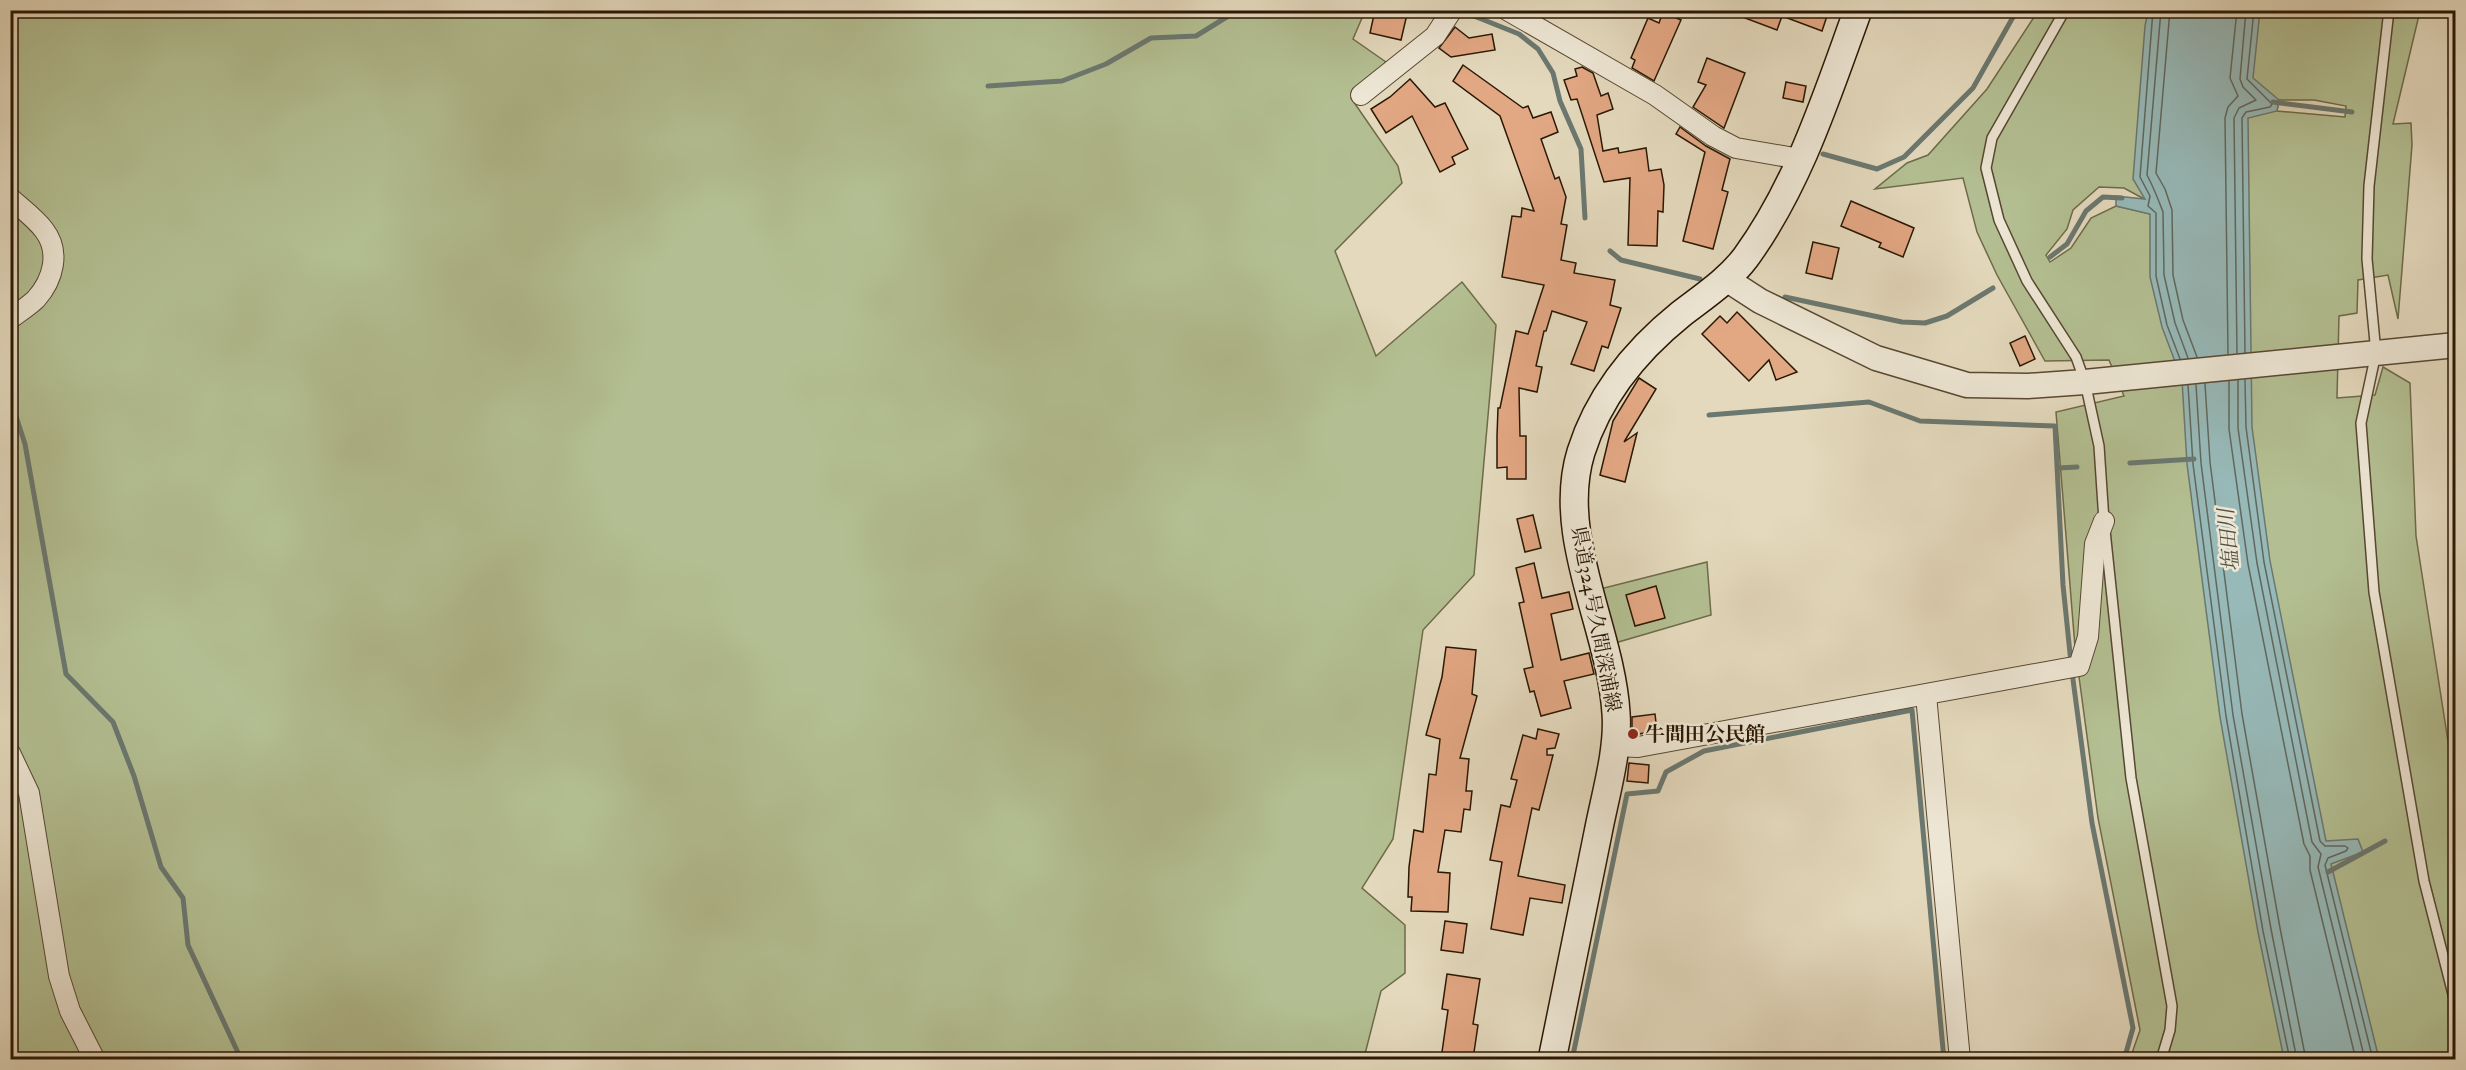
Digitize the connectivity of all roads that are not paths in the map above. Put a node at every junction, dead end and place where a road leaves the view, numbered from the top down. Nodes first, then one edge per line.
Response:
1 (1507, 10) edge
2 (1858, 10) edge
3 (2065, 10) edge
4 (2389, 10) edge
5 (1451, 13) edge
6 (1361, 94) dead end
7 (1800, 159) junction
8 (10, 198) edge
9 (1725, 279) junction
10 (10, 319) edge
11 (2456, 345) edge
12 (2376, 353) junction
13 (2085, 382) junction
14 (2104, 521) junction
15 (1926, 695) junction
16 (1614, 746) junction
17 (10, 753) edge
18 (2456, 1006) edge
19 (95, 1059) edge
20 (1552, 1059) edge
21 (1960, 1059) edge
22 (2161, 1059) edge

1 - 7 street
2 - 7 main road, 県道324号久間深浦線
3 - 13 lane
4 - 12 lane
5 - 6 street
7 - 9 main road, 県道324号久間深浦線
8 - 10 street
9 - 13 street
9 - 16 main road, 県道324号久間深浦線
11 - 12 street
12 - 13 street
12 - 18 lane
13 - 14 lane
14 - 15 street
14 - 22 lane
15 - 16 street
15 - 21 street
16 - 20 main road, 県道324号久間深浦線
17 - 19 street

